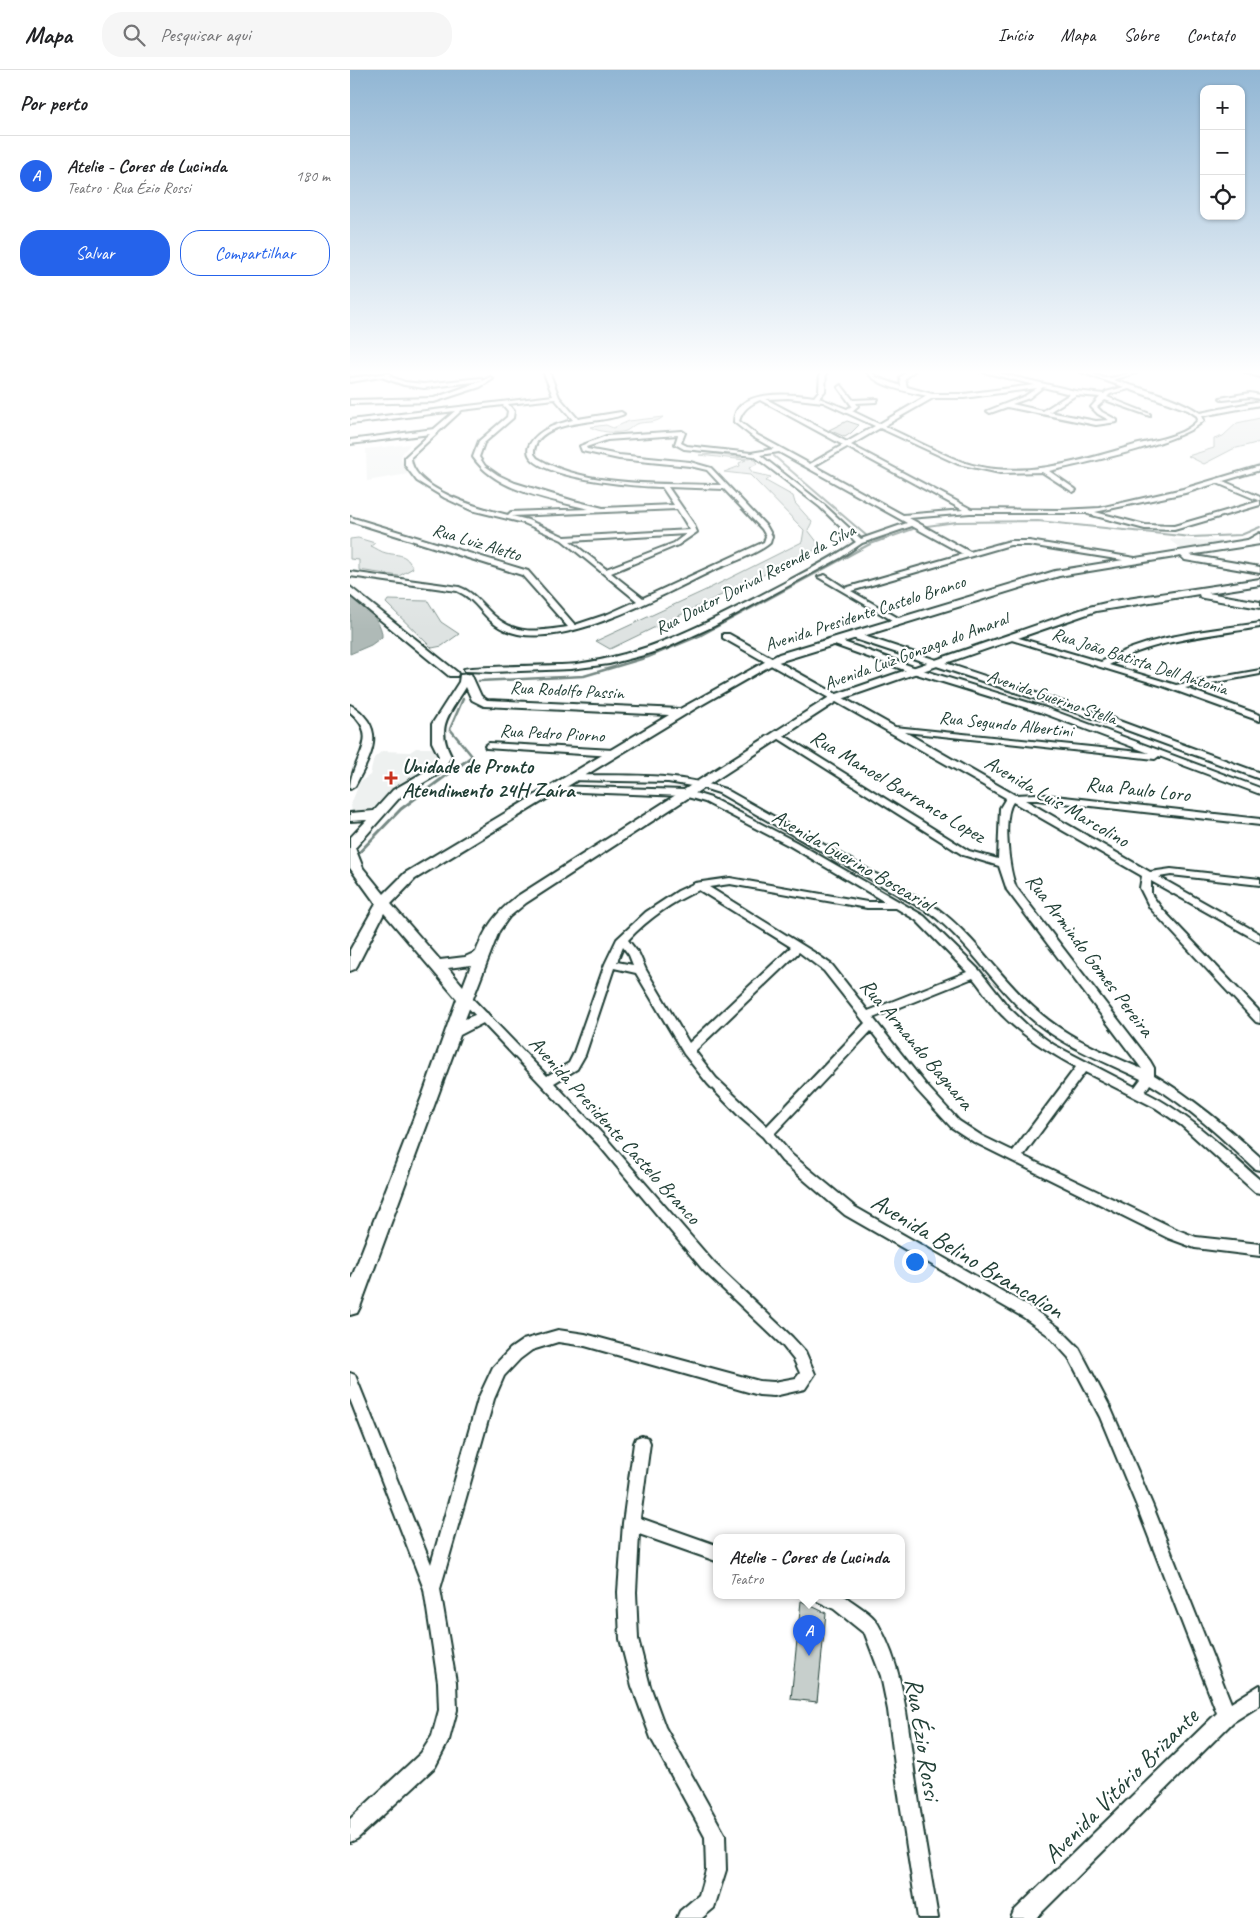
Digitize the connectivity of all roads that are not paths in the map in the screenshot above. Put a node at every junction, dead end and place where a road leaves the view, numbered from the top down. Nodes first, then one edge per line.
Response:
1 (408, 457) edge
2 (477, 457) edge
3 (535, 457) edge
4 (620, 457) edge
5 (759, 457) edge
6 (793, 457) edge
7 (825, 457) edge
8 (871, 457) edge
9 (950, 457) edge
10 (1101, 457) edge
11 (810, 466) junction
12 (1260, 468) edge
13 (1044, 470) junction
14 (1217, 481) junction
15 (664, 486) junction
16 (728, 487) junction
17 (1073, 490) dead end
18 (1260, 498) edge
19 (570, 502) junction
20 (1260, 503) edge
21 (677, 507) junction
22 (603, 510) junction
23 (553, 511) junction
24 (970, 511) junction
25 (536, 512) junction
26 (1086, 512) junction
27 (496, 514) junction
28 (903, 517) junction
29 (514, 518) junction
30 (350, 519) edge
31 (913, 523) junction
32 (694, 532) junction
33 (1260, 535) edge
34 (564, 539) junction
35 (860, 542) junction
36 (1260, 543) edge
37 (1242, 545) junction
38 (1198, 552) junction
39 (968, 554) junction
40 (1176, 555) junction
41 (1135, 560) junction
42 (1210, 562) junction
43 (1260, 570) edge
44 (606, 572) junction
45 (350, 574) edge
46 (822, 577) dead end
47 (1260, 582) edge
48 (350, 590) edge
49 (844, 590) junction
50 (1192, 594) junction
51 (642, 602) junction
52 (1260, 605) edge
53 (897, 621) junction
54 (1260, 625) edge
55 (573, 628) junction
56 (852, 635) junction
57 (726, 636) dead end
58 (1009, 638) junction
59 (832, 641) junction
60 (771, 661) junction
61 (933, 663) junction
62 (1102, 665) junction
63 (913, 670) junction
64 (1260, 672) edge
65 (463, 675) junction
66 (1175, 688) junction
67 (835, 698) junction
68 (350, 708) edge
69 (681, 712) junction
70 (1260, 718) edge
71 (893, 729) junction
72 (777, 735) junction
73 (489, 746) dead end
74 (613, 753) junction
75 (1174, 758) junction
76 (1260, 776) edge
77 (571, 778) junction
78 (701, 783) junction
79 (350, 786) edge
80 (554, 788) junction
81 (1260, 791) edge
82 (685, 793) junction
83 (1012, 798) junction
84 (376, 815) junction
85 (350, 817) edge
86 (1260, 822) edge
87 (352, 855) edge
88 (1003, 864) junction
89 (1148, 875) junction
90 (1260, 882) edge
91 (699, 885) junction
92 (916, 900) junction
93 (383, 903) junction
94 (898, 905) junction
95 (622, 939) junction
96 (1260, 939) edge
97 (798, 948) junction
98 (482, 954) junction
99 (610, 964) junction
100 (437, 965) junction
101 (350, 966) edge
102 (640, 970) junction
103 (975, 973) junction
104 (451, 982) junction
105 (465, 998) junction
106 (482, 1017) junction
107 (869, 1019) junction
108 (1260, 1019) edge
109 (452, 1032) junction
110 (688, 1051) junction
111 (1083, 1066) junction
112 (1148, 1078) junction
113 (546, 1082) junction
114 (1138, 1092) junction
115 (766, 1134) junction
116 (1015, 1158) junction
117 (1260, 1165) edge
118 (1260, 1188) edge
119 (1260, 1250) edge
120 (350, 1307) edge
121 (350, 1380) edge
122 (642, 1443) dead end
123 (631, 1523) junction
124 (713, 1552) edge
125 (432, 1589) junction
126 (832, 1599) edge
127 (1260, 1694) edge
128 (1227, 1716) junction
129 (350, 1832) edge
130 (687, 1918) edge
131 (928, 1918) edge
132 (1021, 1918) edge

1 - 27 street
2 - 19 street
3 - 15 street
4 - 16 street
5 - 35 street
6 - 11 street
7 - 11 street
8 - 24 street
9 - 13 street
10 - 13 street
11 - 28 street
12 - 14 street
13 - 17 street
14 - 18 street
14 - 26 street
15 - 16 street
15 - 21 street
16 - 51 street
19 - 22 street
19 - 23 street
20 - 26 street
21 - 22 street
21 - 32 street
22 - 23 street
23 - 25 street
24 - 26 street
24 - 28 street
25 - 27 street
25 - 29 street
27 - 29 street
28 - 31 street
29 - 34 street
30 - 55 street, Rua Luiz Aletto
31 - 35 street, Rua Doutor Dorival Resende da Silva
31 - 39 street
32 - 34 street
32 - 44 street
33 - 37 street, Avenida Presidente Castelo Branco
34 - 44 street
35 - 65 street, Rua Doutor Dorival Resende da Silva
36 - 37 street, Avenida Presidente Castelo Branco
37 - 38 street, Avenida Presidente Castelo Branco
38 - 40 street, Avenida Presidente Castelo Branco
38 - 42 street
39 - 41 street
39 - 49 street
40 - 41 street, Avenida Presidente Castelo Branco
40 - 42 street
41 - 53 street, Avenida Presidente Castelo Branco
42 - 43 street
44 - 51 street
45 - 55 street
46 - 49 street
47 - 50 street, Avenida Luiz Gonzaga do Amaral
48 - 65 street
49 - 53 street
50 - 52 street
50 - 58 street, Avenida Luiz Gonzaga do Amaral
51 - 55 street
53 - 56 street, Avenida Presidente Castelo Branco
54 - 62 street
56 - 59 street, Avenida Presidente Castelo Branco
56 - 61 street, Avenida Guerino Stella
57 - 60 street, Avenida Luis Marcolino
58 - 61 street, Avenida Luiz Gonzaga do Amaral
58 - 62 street, Rua João Batista Dell Antonia
59 - 60 street, Avenida Presidente Castelo Branco
59 - 63 street, Avenida Guerino Stella
60 - 67 street, Avenida Luis Marcolino
60 - 69 street, Avenida Presidente Castelo Branco
61 - 63 street, Avenida Luiz Gonzaga do Amaral
61 - 76 street, Avenida Guerino Stella
62 - 66 street, Rua João Batista Dell Antonia
63 - 67 street, Avenida Luiz Gonzaga do Amaral
63 - 75 street, Avenida Guerino Stella
64 - 66 street
65 - 69 street, Rua Rodolfo Passin
65 - 84 street
66 - 70 street, Rua João Batista Dell Antonia
67 - 71 street, Avenida Luis Marcolino
67 - 72 street, Avenida Luiz Gonzaga do Amaral
68 - 79 street
69 - 74 street, Avenida Presidente Castelo Branco
71 - 75 street, Rua Segundo Albertini
71 - 83 street, Avenida Luis Marcolino
72 - 78 street, Avenida Luiz Gonzaga do Amaral
72 - 88 street, Rua Manoel Barranco Lopez
73 - 74 street, Rua Pedro Piorno
74 - 77 street, Avenida Presidente Castelo Branco
75 - 81 street, Avenida Guerino Stella
77 - 78 street, Avenida Guerino Boscariol
77 - 80 street, Avenida Presidente Castelo Branco
78 - 82 street, Avenida Luiz Gonzaga do Amaral
78 - 92 street, Avenida Guerino Boscariol
80 - 82 street, Avenida Guerino Boscariol
80 - 93 street, Avenida Presidente Castelo Branco
82 - 94 street, Avenida Guerino Boscariol
82 - 98 street, Avenida Luiz Gonzaga do Amaral
83 - 86 street, Rua Paulo Loro
83 - 88 street, Rua Armindo Gomes Pereira
83 - 89 street, Avenida Luis Marcolino
84 - 85 street
84 - 87 street
87 - 93 street
88 - 112 street, Rua Armindo Gomes Pereira
89 - 90 street
89 - 96 street, Avenida Luis Marcolino
89 - 108 street
91 - 94 street
91 - 95 street
91 - 97 street, Rua Armando Bagnara
92 - 94 street
92 - 112 street, Avenida Guerino Boscariol
93 - 100 street, Avenida Presidente Castelo Branco
93 - 101 street, Avenida Presidente Castelo Branco
94 - 103 street, Avenida Guerino Boscariol
95 - 99 street
95 - 102 street, Avenida Belino Brancalion
97 - 107 street, Rua Armando Bagnara
97 - 110 street
98 - 100 street
98 - 104 street, Avenida Luiz Gonzaga do Amaral
98 - 105 street, Avenida Luiz Gonzaga do Amaral
99 - 102 street
99 - 113 street
100 - 104 street, Avenida Presidente Castelo Branco
102 - 110 street, Avenida Belino Brancalion
103 - 107 street
103 - 111 street, Avenida Guerino Boscariol
104 - 105 street, Avenida Presidente Castelo Branco
105 - 106 street, Avenida Presidente Castelo Branco
105 - 109 street, Avenida Luiz Gonzaga do Amaral
106 - 109 street
106 - 113 street, Avenida Presidente Castelo Branco
107 - 115 street
107 - 116 street, Rua Armando Bagnara
109 - 120 street, Avenida Luiz Gonzaga do Amaral
110 - 115 street, Avenida Belino Brancalion
111 - 114 street, Avenida Guerino Boscariol
111 - 116 street
112 - 114 street
112 - 117 street
113 - 125 street, Avenida Presidente Castelo Branco
114 - 118 street
115 - 128 street, Avenida Belino Brancalion
116 - 119 street, Rua Armando Bagnara
121 - 125 street
122 - 123 street
123 - 124 street
123 - 130 street
125 - 129 street
126 - 131 street, Rua Ézio Rossi
127 - 128 street, Avenida Vitório Brizante
128 - 132 street, Avenida Vitório Brizante

